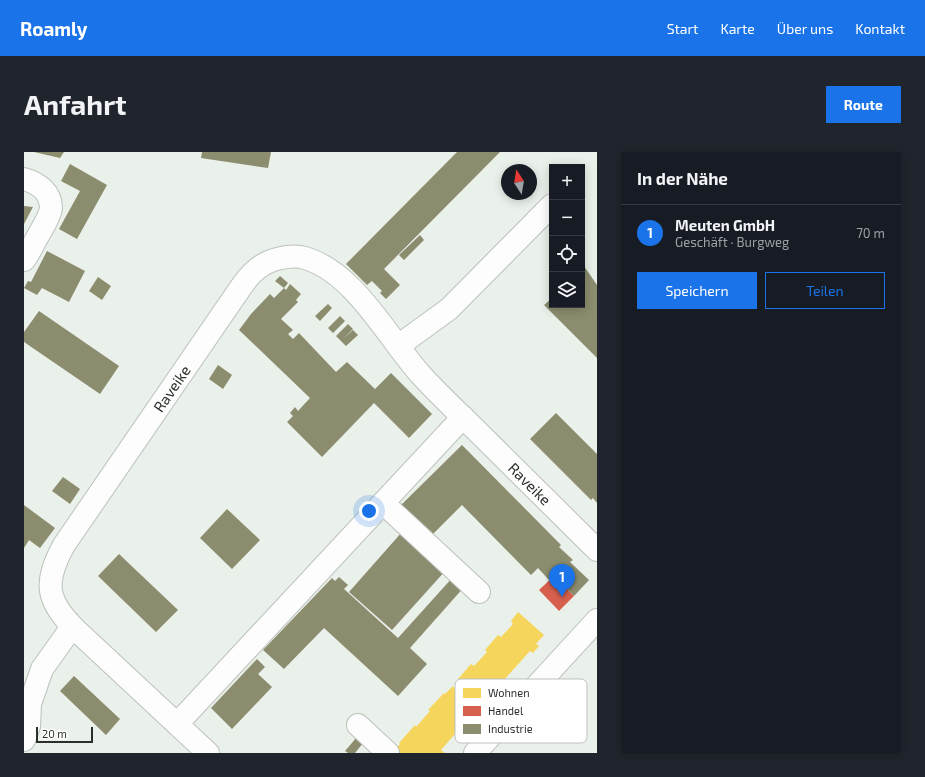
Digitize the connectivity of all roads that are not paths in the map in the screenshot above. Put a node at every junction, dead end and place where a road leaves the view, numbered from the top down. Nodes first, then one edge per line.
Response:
1 (24, 179) edge
2 (549, 208) edge
3 (24, 260) edge
4 (398, 346) junction
5 (463, 417) junction
6 (382, 503) junction
7 (597, 550) edge
8 (479, 592) dead end
9 (597, 620) edge
10 (72, 626) junction
11 (543, 679) edge
12 (177, 724) junction
13 (358, 725) dead end
14 (24, 740) edge
15 (485, 743) edge
16 (208, 753) edge
17 (388, 753) edge
18 (476, 753) edge

1 - 3 street
2 - 4 street
4 - 5 street, Raveike
4 - 10 street, Raveike
5 - 6 street
5 - 7 street, Raveike
6 - 8 street
6 - 12 street
9 - 11 street
10 - 12 street, Raveike
10 - 14 street
12 - 16 street, Raveike
13 - 17 street
15 - 18 street

